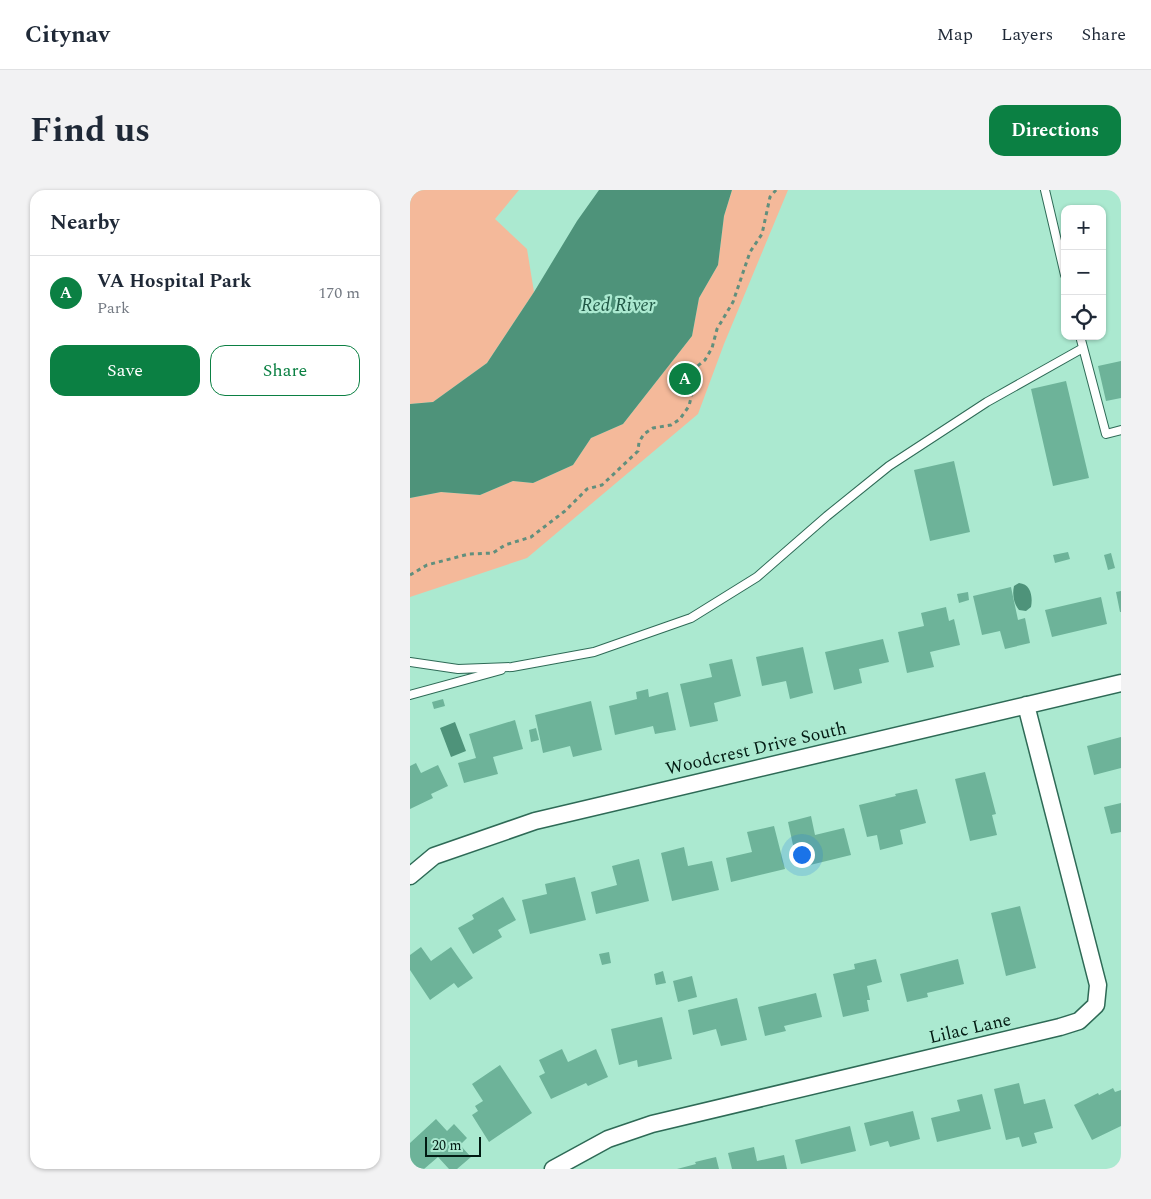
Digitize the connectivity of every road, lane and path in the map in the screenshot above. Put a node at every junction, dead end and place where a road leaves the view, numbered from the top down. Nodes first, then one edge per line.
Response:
1 (776, 190) edge
2 (1045, 190) edge
3 (1061, 258) edge
4 (1081, 340) edge
5 (1083, 348) junction
6 (1121, 430) edge
7 (410, 576) edge
8 (410, 662) edge
9 (512, 667) junction
10 (1121, 683) edge
11 (410, 695) edge
12 (1026, 705) junction
13 (410, 876) edge
14 (553, 1169) edge

1 - 7 path
2 - 3 lane
4 - 5 lane
5 - 6 lane
5 - 9 lane
8 - 9 lane
9 - 11 lane
10 - 12 street, Woodcrest Drive South
12 - 13 street, Woodcrest Drive South
12 - 14 street, Lilac Lane

